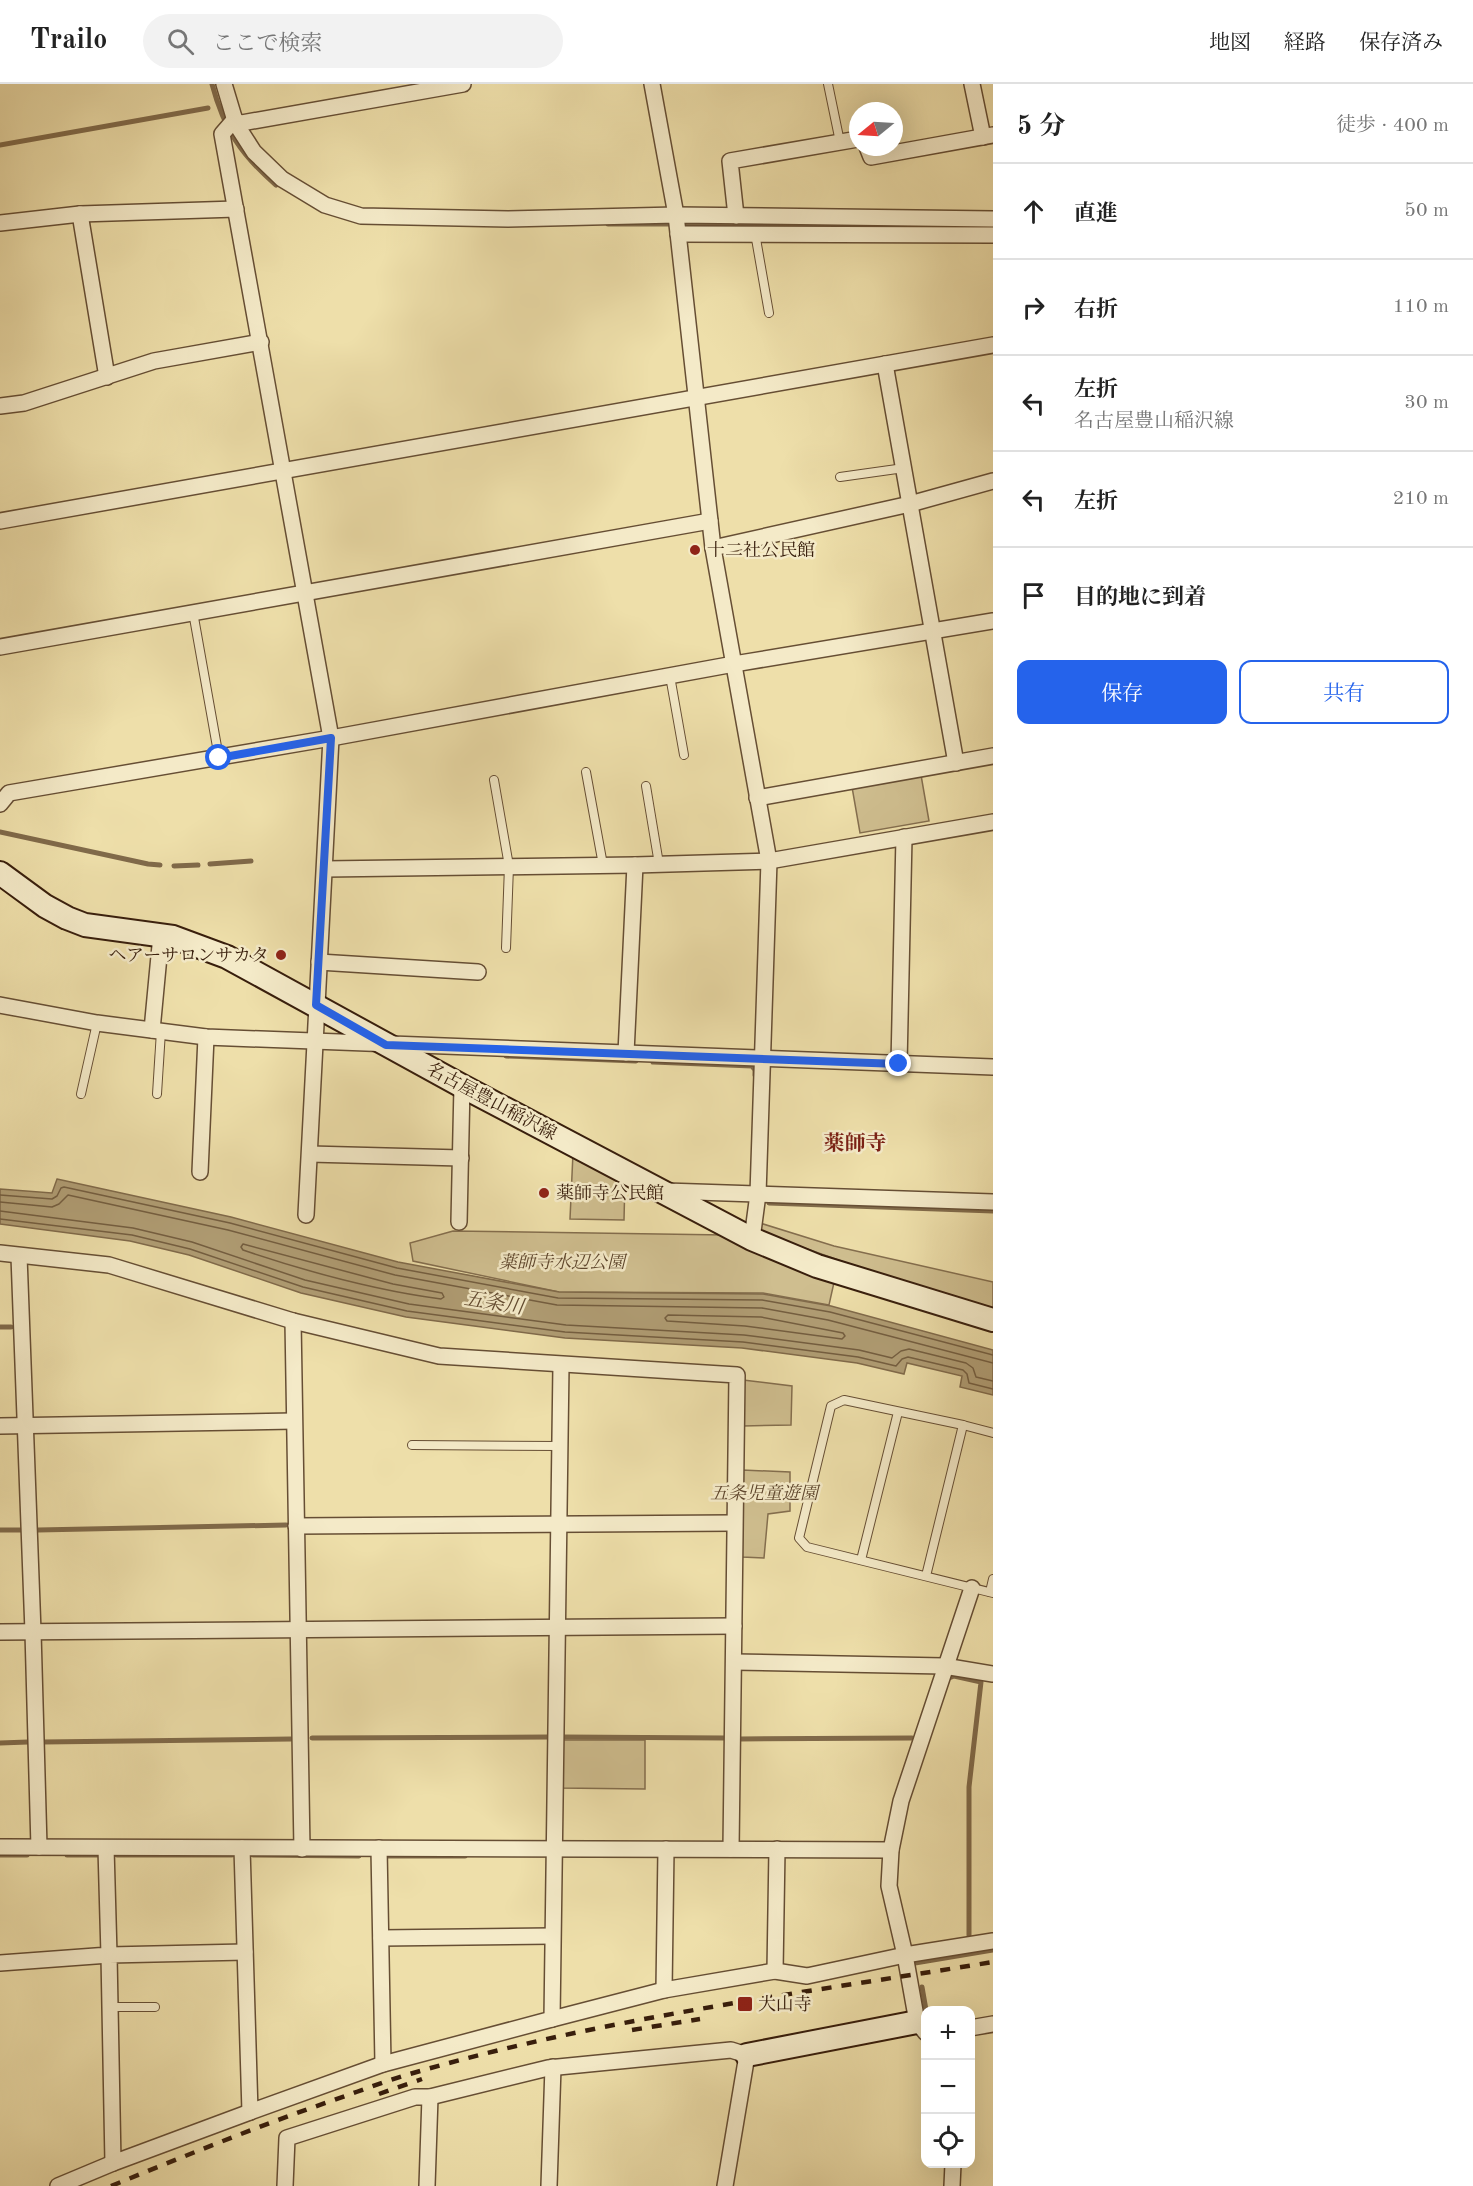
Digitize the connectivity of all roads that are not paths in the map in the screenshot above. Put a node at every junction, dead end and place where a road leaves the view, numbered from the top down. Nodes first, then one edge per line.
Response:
1 (224, 84) edge
2 (464, 84) edge
3 (652, 84) edge
4 (828, 84) edge
5 (972, 84) edge
6 (235, 122) junction
7 (988, 136) edge
8 (849, 140) edge
9 (840, 142) junction
10 (903, 151) edge
11 (236, 209) junction
12 (80, 214) junction
13 (676, 216) junction
14 (736, 216) junction
15 (993, 219) edge
16 (0, 223) edge
17 (755, 233) junction
18 (678, 234) junction
19 (993, 235) edge
20 (769, 313) dead end
21 (261, 342) junction
22 (993, 345) edge
23 (885, 364) junction
24 (107, 377) junction
25 (696, 397) junction
26 (0, 406) edge
27 (904, 468) junction
28 (284, 471) junction
29 (840, 477) dead end
30 (993, 481) edge
31 (910, 504) junction
32 (0, 521) edge
33 (710, 521) junction
34 (713, 548) junction
35 (306, 592) junction
36 (193, 612) junction
37 (993, 621) edge
38 (933, 632) junction
39 (0, 647) edge
40 (734, 664) junction
41 (670, 676) junction
42 (331, 738) junction
43 (684, 755) dead end
44 (993, 756) edge
45 (219, 758) junction
46 (956, 763) junction
47 (586, 772) dead end
48 (494, 780) dead end
49 (646, 786) dead end
50 (757, 798) junction
51 (0, 804) edge
52 (993, 822) edge
53 (904, 837) junction
54 (769, 861) junction
55 (659, 864) junction
56 (603, 865) junction
57 (635, 865) junction
58 (509, 866) junction
59 (325, 869) junction
60 (0, 873) edge
61 (161, 935) junction
62 (506, 948) dead end
63 (320, 962) junction
64 (478, 972) dead end
65 (0, 1005) edge
66 (316, 1005) junction
67 (97, 1023) junction
68 (157, 1031) junction
69 (206, 1037) junction
70 (316, 1041) junction
71 (386, 1045) junction
72 (626, 1053) junction
73 (762, 1058) junction
74 (899, 1064) junction
75 (993, 1067) edge
76 (462, 1086) junction
77 (81, 1094) dead end
78 (157, 1095) dead end
79 (310, 1154) junction
80 (461, 1158) junction
81 (200, 1172) dead end
82 (663, 1191) junction
83 (758, 1194) junction
84 (993, 1202) edge
85 (306, 1215) dead end
86 (459, 1222) dead end
87 (752, 1239) junction
88 (0, 1253) edge
89 (19, 1256) junction
90 (293, 1320) junction
91 (993, 1320) edge
92 (561, 1365) junction
93 (898, 1412) junction
94 (294, 1421) junction
95 (963, 1425) junction
96 (0, 1426) edge
97 (25, 1426) junction
98 (993, 1433) edge
99 (412, 1445) dead end
100 (560, 1446) junction
101 (734, 1523) junction
102 (558, 1524) junction
103 (296, 1526) junction
104 (861, 1560) junction
105 (926, 1576) junction
106 (993, 1579) edge
107 (972, 1587) junction
108 (992, 1592) edge
109 (734, 1626) junction
110 (558, 1627) junction
111 (297, 1629) junction
112 (0, 1632) edge
113 (33, 1632) junction
114 (734, 1662) junction
115 (944, 1666) junction
116 (993, 1674) edge
117 (0, 1847) edge
118 (39, 1847) junction
119 (106, 1848) junction
120 (242, 1848) junction
121 (379, 1848) junction
122 (302, 1849) junction
123 (666, 1849) junction
124 (731, 1849) junction
125 (777, 1849) junction
126 (552, 1850) junction
127 (891, 1850) junction
128 (552, 1936) junction
129 (381, 1938) junction
130 (993, 1941) edge
131 (245, 1952) junction
132 (109, 1955) junction
133 (905, 1955) junction
134 (0, 1962) edge
135 (775, 1971) junction
136 (664, 1990) junction
137 (110, 2007) junction
138 (155, 2007) dead end
139 (552, 2019) junction
140 (993, 2024) edge
141 (975, 2027) edge
142 (921, 2028) edge
143 (747, 2055) junction
144 (383, 2064) junction
145 (553, 2067) junction
146 (430, 2097) junction
147 (250, 2112) junction
148 (113, 2163) junction
149 (953, 2168) edge
150 (58, 2186) edge
151 (285, 2186) edge
152 (427, 2186) edge
153 (549, 2186) edge
154 (725, 2186) edge
155 (952, 2186) edge

1 - 6 street
2 - 6 street
3 - 13 street
4 - 9 lane
5 - 7 street
6 - 11 street
6 - 13 street
7 - 10 street
8 - 9 street
9 - 14 street
11 - 12 street
11 - 21 street
12 - 16 street
12 - 24 street
13 - 14 street
13 - 18 street
14 - 15 street
17 - 18 street
17 - 19 street
17 - 20 lane
18 - 25 street
21 - 24 street
21 - 28 street
22 - 23 street
23 - 25 street
23 - 27 street
24 - 26 street
25 - 28 street
25 - 33 street
27 - 29 lane
27 - 31 street
28 - 32 street
28 - 35 street
30 - 31 street
31 - 34 street
31 - 38 street
33 - 34 street
33 - 35 street
34 - 40 street
35 - 36 street
35 - 42 street
36 - 39 street
36 - 45 lane
37 - 38 street
38 - 40 street
38 - 46 street
40 - 41 street
40 - 50 street
41 - 42 street
41 - 43 lane
42 - 45 street
42 - 59 street
44 - 46 street
45 - 51 street
46 - 50 street
47 - 56 lane
48 - 58 lane
49 - 55 lane
50 - 54 street
52 - 53 street
53 - 54 street
53 - 74 street
54 - 55 street
54 - 73 street
55 - 57 street
56 - 57 street
56 - 58 street
57 - 72 street
58 - 59 street
58 - 62 lane
59 - 63 street
60 - 61 main road, 名古屋豊山稲沢線
61 - 66 main road, 名古屋豊山稲沢線
61 - 68 street
63 - 64 street
63 - 66 street
65 - 67 street
66 - 70 street
66 - 71 main road, 名古屋豊山稲沢線
67 - 68 street
67 - 77 lane
68 - 69 street
68 - 78 lane
69 - 70 street
69 - 81 street
70 - 71 street
70 - 79 street
71 - 72 street
71 - 76 main road, 名古屋豊山稲沢線
72 - 73 street
73 - 74 street
73 - 83 street
74 - 75 street
76 - 80 street
76 - 82 main road, 名古屋豊山稲沢線
79 - 80 street
79 - 85 street
80 - 86 street
82 - 83 street
82 - 87 main road, 名古屋豊山稲沢線
83 - 84 street
83 - 87 street
87 - 91 main road, 名古屋豊山稲沢線
88 - 89 street
89 - 90 street
89 - 97 street
90 - 92 street
90 - 94 street
92 - 100 street
92 - 101 street
93 - 95 lane
93 - 104 lane
93 - 104 lane
94 - 97 street
94 - 103 street
95 - 98 lane
95 - 105 lane
96 - 97 street
97 - 113 street
99 - 100 lane
100 - 102 street
101 - 102 street
101 - 109 street
102 - 103 street
102 - 110 street
103 - 111 street
104 - 105 lane
105 - 107 lane
106 - 108 lane
107 - 108 lane
107 - 115 street
109 - 110 street
109 - 114 street
110 - 111 street
110 - 126 street
111 - 113 street
111 - 122 street
112 - 113 street
113 - 118 street
114 - 115 street
114 - 124 street
115 - 116 street
115 - 127 street
117 - 118 street
118 - 119 street
119 - 120 street
119 - 132 street
120 - 122 street
120 - 131 street
121 - 122 street
121 - 126 street
121 - 129 street
123 - 124 street
123 - 126 street
123 - 136 street
124 - 125 street
125 - 127 street
125 - 135 street
126 - 128 street
127 - 133 street
128 - 129 street
128 - 139 street
129 - 144 street
130 - 133 street
131 - 132 street
131 - 147 street
132 - 134 street
132 - 137 street
133 - 135 street
133 - 142 street
135 - 136 street
136 - 139 street
137 - 138 lane
137 - 148 street
139 - 144 street
140 - 141 street
142 - 143 main road
143 - 145 street
143 - 154 street
144 - 147 street
145 - 146 street
145 - 153 street
146 - 151 street
146 - 152 street
147 - 148 street
148 - 150 street
149 - 155 street

